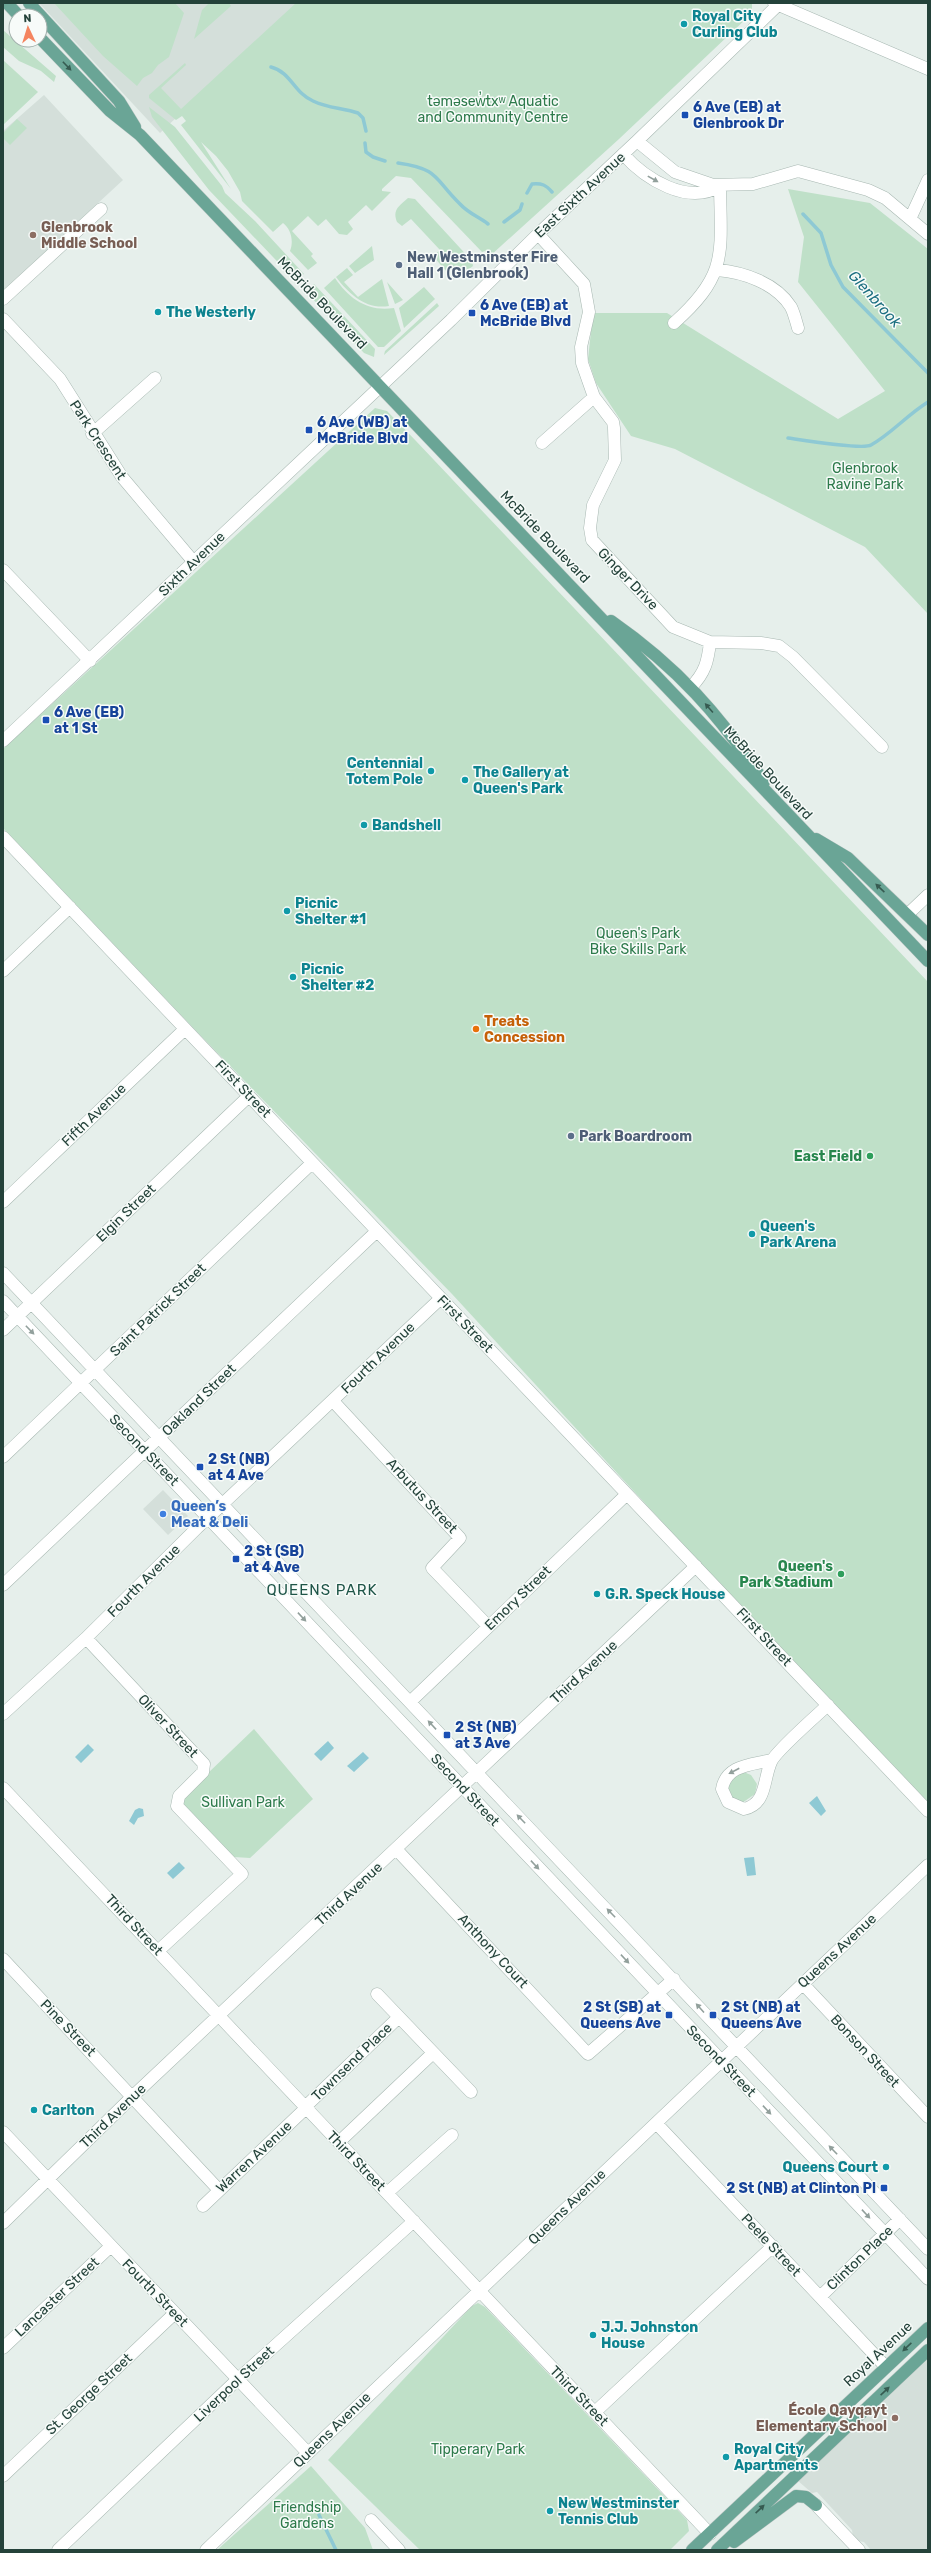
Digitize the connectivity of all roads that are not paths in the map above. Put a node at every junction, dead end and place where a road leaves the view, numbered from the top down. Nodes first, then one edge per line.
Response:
1 (29, 3) edge
2 (777, 4) edge
3 (48, 46) edge
4 (928, 69) edge
5 (140, 135) junction
6 (638, 141) junction
7 (623, 154) junction
8 (928, 180) edge
9 (720, 186) junction
10 (101, 208) dead end
11 (910, 219) junction
12 (538, 234) junction
13 (928, 234) edge
14 (717, 270) junction
15 (3, 299) edge
16 (3, 319) edge
17 (674, 324) dead end
18 (798, 328) dead end
19 (154, 378) dead end
20 (381, 387) junction
21 (594, 397) junction
22 (92, 434) junction
23 (542, 443) dead end
24 (193, 561) junction
25 (3, 570) edge
26 (589, 605) junction
27 (710, 642) junction
28 (90, 660) junction
29 (691, 687) junction
30 (3, 741) edge
31 (882, 747) dead end
32 (780, 807) junction
33 (803, 831) junction
34 (3, 837) edge
35 (928, 895) edge
36 (70, 907) junction
37 (908, 914) junction
38 (928, 935) edge
39 (928, 961) edge
40 (3, 971) edge
41 (185, 1029) junction
42 (249, 1096) junction
43 (312, 1163) junction
44 (3, 1202) edge
45 (377, 1231) junction
46 (3, 1273) edge
47 (440, 1299) junction
48 (3, 1301) edge
49 (32, 1303) junction
50 (17, 1317) junction
51 (3, 1330) edge
52 (95, 1369) junction
53 (81, 1384) junction
54 (333, 1401) junction
55 (159, 1438) junction
56 (145, 1451) junction
57 (3, 1457) edge
58 (626, 1495) junction
59 (223, 1504) junction
60 (208, 1517) junction
61 (696, 1566) junction
62 (3, 1585) edge
63 (488, 1626) junction
64 (86, 1638) junction
65 (410, 1702) junction
66 (828, 1705) junction
67 (3, 1714) edge
68 (771, 1760) junction
69 (477, 1774) junction
70 (3, 1788) edge
71 (462, 1788) junction
72 (928, 1811) edge
73 (396, 1849) junction
74 (928, 1865) edge
75 (158, 1951) junction
76 (3, 1959) edge
77 (674, 1979) junction
78 (803, 1984) junction
79 (377, 1994) dead end
80 (657, 1994) junction
81 (219, 2016) junction
82 (399, 2017) junction
83 (736, 2047) junction
84 (433, 2053) junction
85 (721, 2061) junction
86 (471, 2092) dead end
87 (133, 2096) junction
88 (306, 2107) junction
89 (928, 2118) edge
90 (656, 2123) junction
91 (3, 2132) edge
92 (452, 2135) dead end
93 (339, 2142) junction
94 (48, 2180) junction
95 (219, 2190) junction
96 (387, 2192) junction
97 (203, 2206) dead end
98 (900, 2219) junction
99 (414, 2221) junction
100 (3, 2223) edge
101 (885, 2234) junction
102 (111, 2246) junction
103 (773, 2246) junction
104 (928, 2249) edge
105 (928, 2279) edge
106 (478, 2291) junction
107 (820, 2297) junction
108 (175, 2313) junction
109 (928, 2328) edge
110 (3, 2348) edge
111 (928, 2350) edge
112 (886, 2367) junction
113 (238, 2379) junction
114 (595, 2412) junction
115 (308, 2453) junction
116 (3, 2476) edge
117 (816, 2505) joint
118 (371, 2520) dead end
119 (710, 2534) junction
120 (719, 2548) edge
121 (58, 2550) edge
122 (206, 2550) edge
123 (399, 2550) edge
124 (692, 2550) edge
125 (859, 2550) edge

1 - 5 main road, McBride Boulevard
2 - 4 street
2 - 6 street, East Sixth Avenue
3 -> 5 main road, McBride Boulevard
5 - 20 main road, McBride Boulevard
6 - 7 street, East Sixth Avenue
6 - 9 street
7 -> 9 street
7 - 12 street, East Sixth Avenue
8 - 11 street
9 - 11 street
9 - 14 street
10 - 15 street
11 - 13 street
12 - 20 street, East Sixth Avenue
12 - 21 street, Ginger Drive
14 - 17 street
14 - 18 street
16 - 22 street, Park Crescent
19 - 22 street
20 - 24 street, Sixth Avenue
20 - 26 main road, McBride Boulevard
21 - 23 street
21 - 27 street, Ginger Drive
22 - 24 street, Park Crescent
24 - 28 street, Sixth Avenue
25 - 28 street
26 - 29 main road
26 - 32 main road, McBride Boulevard
27 - 29 street
27 - 31 street, Ginger Drive
28 - 30 street, Sixth Avenue
32 -> 29 main road
32 - 33 main road, McBride Boulevard
37 -> 33 main road
33 - 39 main road, McBride Boulevard
34 - 36 street, First Street
35 - 37 street
36 - 40 street
36 - 41 street, First Street
37 - 38 main road
41 - 42 street, First Street
41 - 44 street, Fifth Avenue
42 - 43 street, First Street
42 - 49 street, Elgin Street
43 - 45 street, First Street
43 - 52 street, Saint Patrick Street
45 - 47 street, First Street
45 - 55 street, Oakland Street
46 - 49 street, Second Street
47 - 54 street, Fourth Avenue
47 - 58 street, First Street
48 - 50 street, Second Street
49 - 50 street, Elgin Street
49 - 52 street, Second Street
50 - 51 street, Elgin Street
50 -> 53 street, Second Street
52 - 53 street, Saint Patrick Street
52 - 55 street, Second Street
53 - 56 street, Second Street
53 - 57 street, Saint Patrick Street
54 - 59 street, Fourth Avenue
54 - 63 street, Arbutus Street
55 - 56 street, Oakland Street
55 - 59 street, Second Street
56 - 60 street, Second Street
56 - 62 street, Oakland Street
58 - 61 street, First Street
58 - 63 street, Emory Street
59 - 60 street, Fourth Avenue
59 - 65 street, Second Street
60 - 64 street, Fourth Avenue
60 -> 71 street, Second Street
61 - 66 street, First Street
61 - 69 street, Third Avenue
63 - 65 street, Emory Street
64 - 67 street, Fourth Avenue
64 - 75 street, Oliver Street
69 -> 65 street, Second Street
66 - 68 street
66 - 72 street, First Street
68 -> 68 street
69 - 71 street, Third Avenue
77 -> 69 street, Second Street
70 - 75 street, Third Street
71 - 73 street, Third Avenue
71 -> 80 street, Second Street
73 - 80 street, Anthony Court
73 - 81 street, Third Avenue
74 - 78 street, Queens Avenue
75 - 81 street, Third Street
76 - 87 street, Pine Street
77 - 80 street
83 -> 77 street, Second Street
78 - 83 street, Queens Avenue
78 - 89 street, Bonson Street
79 - 82 street, Townsend Place
80 - 85 street, Second Street
81 - 87 street, Third Avenue
81 - 88 street, Third Street
82 - 84 street, Townsend Place
82 - 88 street, Townsend Place
83 - 85 street, Queens Avenue
98 -> 83 street, Second Street
84 - 86 street, Townsend Place
84 - 93 street
85 - 90 street, Queens Avenue
85 -> 101 street, Second Street
87 - 94 street, Third Avenue
87 - 95 street, Pine Street
88 - 93 street, Third Street
88 - 95 street, Warren Avenue
90 - 103 street, Peele Street
90 - 106 street, Queens Avenue
91 - 94 street, Fourth Street
92 - 96 street
93 - 96 street, Third Street
94 - 100 street, Third Avenue
94 - 102 street, Fourth Street
95 - 97 street, Warren Avenue
96 - 99 street, Third Street
98 - 101 street, Clinton Place
98 - 104 street, Second Street
99 - 106 street, Third Street
99 - 113 street, Liverpool Street
101 - 105 street, Second Street
101 - 107 street, Clinton Place
102 - 108 street, Fourth Street
102 - 110 street, Lancaster Street
103 - 107 street, Peele Street
103 - 114 street
106 - 114 street, Third Street
106 - 115 street, Queens Avenue
107 - 112 street, Peele Street
108 - 113 street, Fourth Street
108 - 116 street, St. George Street
109 -> 112 main road, Royal Avenue
120 -> 111 main road
112 - 119 main road, Royal Avenue
113 - 115 street, Fourth Street
113 - 121 street, Liverpool Street
114 - 119 street, Third Street
115 - 122 street, Queens Avenue
117 - 120 main road
117 - 125 street
118 - 123 street
119 - 124 main road, Royal Avenue

